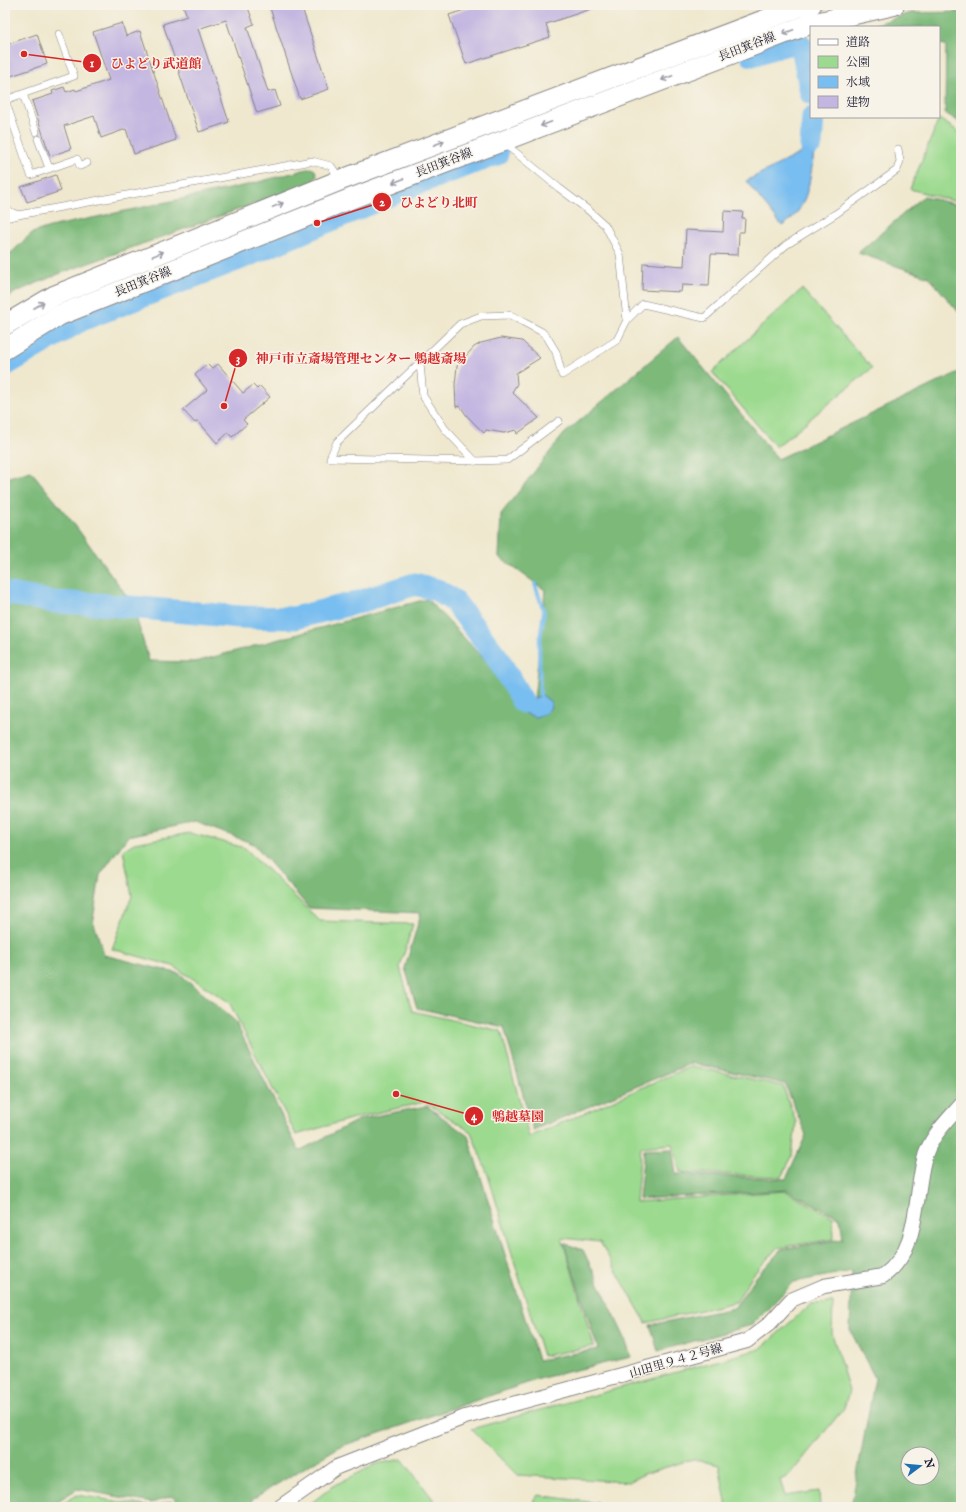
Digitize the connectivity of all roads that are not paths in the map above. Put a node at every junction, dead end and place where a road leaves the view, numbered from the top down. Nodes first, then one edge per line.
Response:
1 (894, 5) edge
2 (803, 6) edge
3 (59, 34) dead end
4 (23, 94) junction
5 (8, 119) edge
6 (502, 141) junction
7 (898, 149) dead end
8 (87, 163) dead end
9 (49, 168) junction
10 (345, 190) junction
11 (5, 207) edge
12 (18, 215) junction
13 (5, 218) edge
14 (627, 320) junction
15 (5, 325) edge
16 (5, 349) edge
17 (420, 363) junction
18 (559, 421) dead end
19 (475, 461) junction
20 (961, 1105) edge
21 (280, 1507) edge

1 -> 6 street, 長田箕谷線
10 -> 2 street, 長田箕谷線
3 - 4 lane
4 - 5 lane
4 - 9 lane
5 - 9 lane
6 -> 10 street, 長田箕谷線
6 - 14 lane
7 - 14 lane
8 - 9 lane
10 - 12 lane
15 -> 10 street, 長田箕谷線
10 - 16 street, 長田箕谷線
11 - 12 lane
12 - 13 lane
14 - 17 lane
17 - 19 lane
17 - 19 lane
18 - 19 lane
20 - 21 street, 山田里９４２号線

